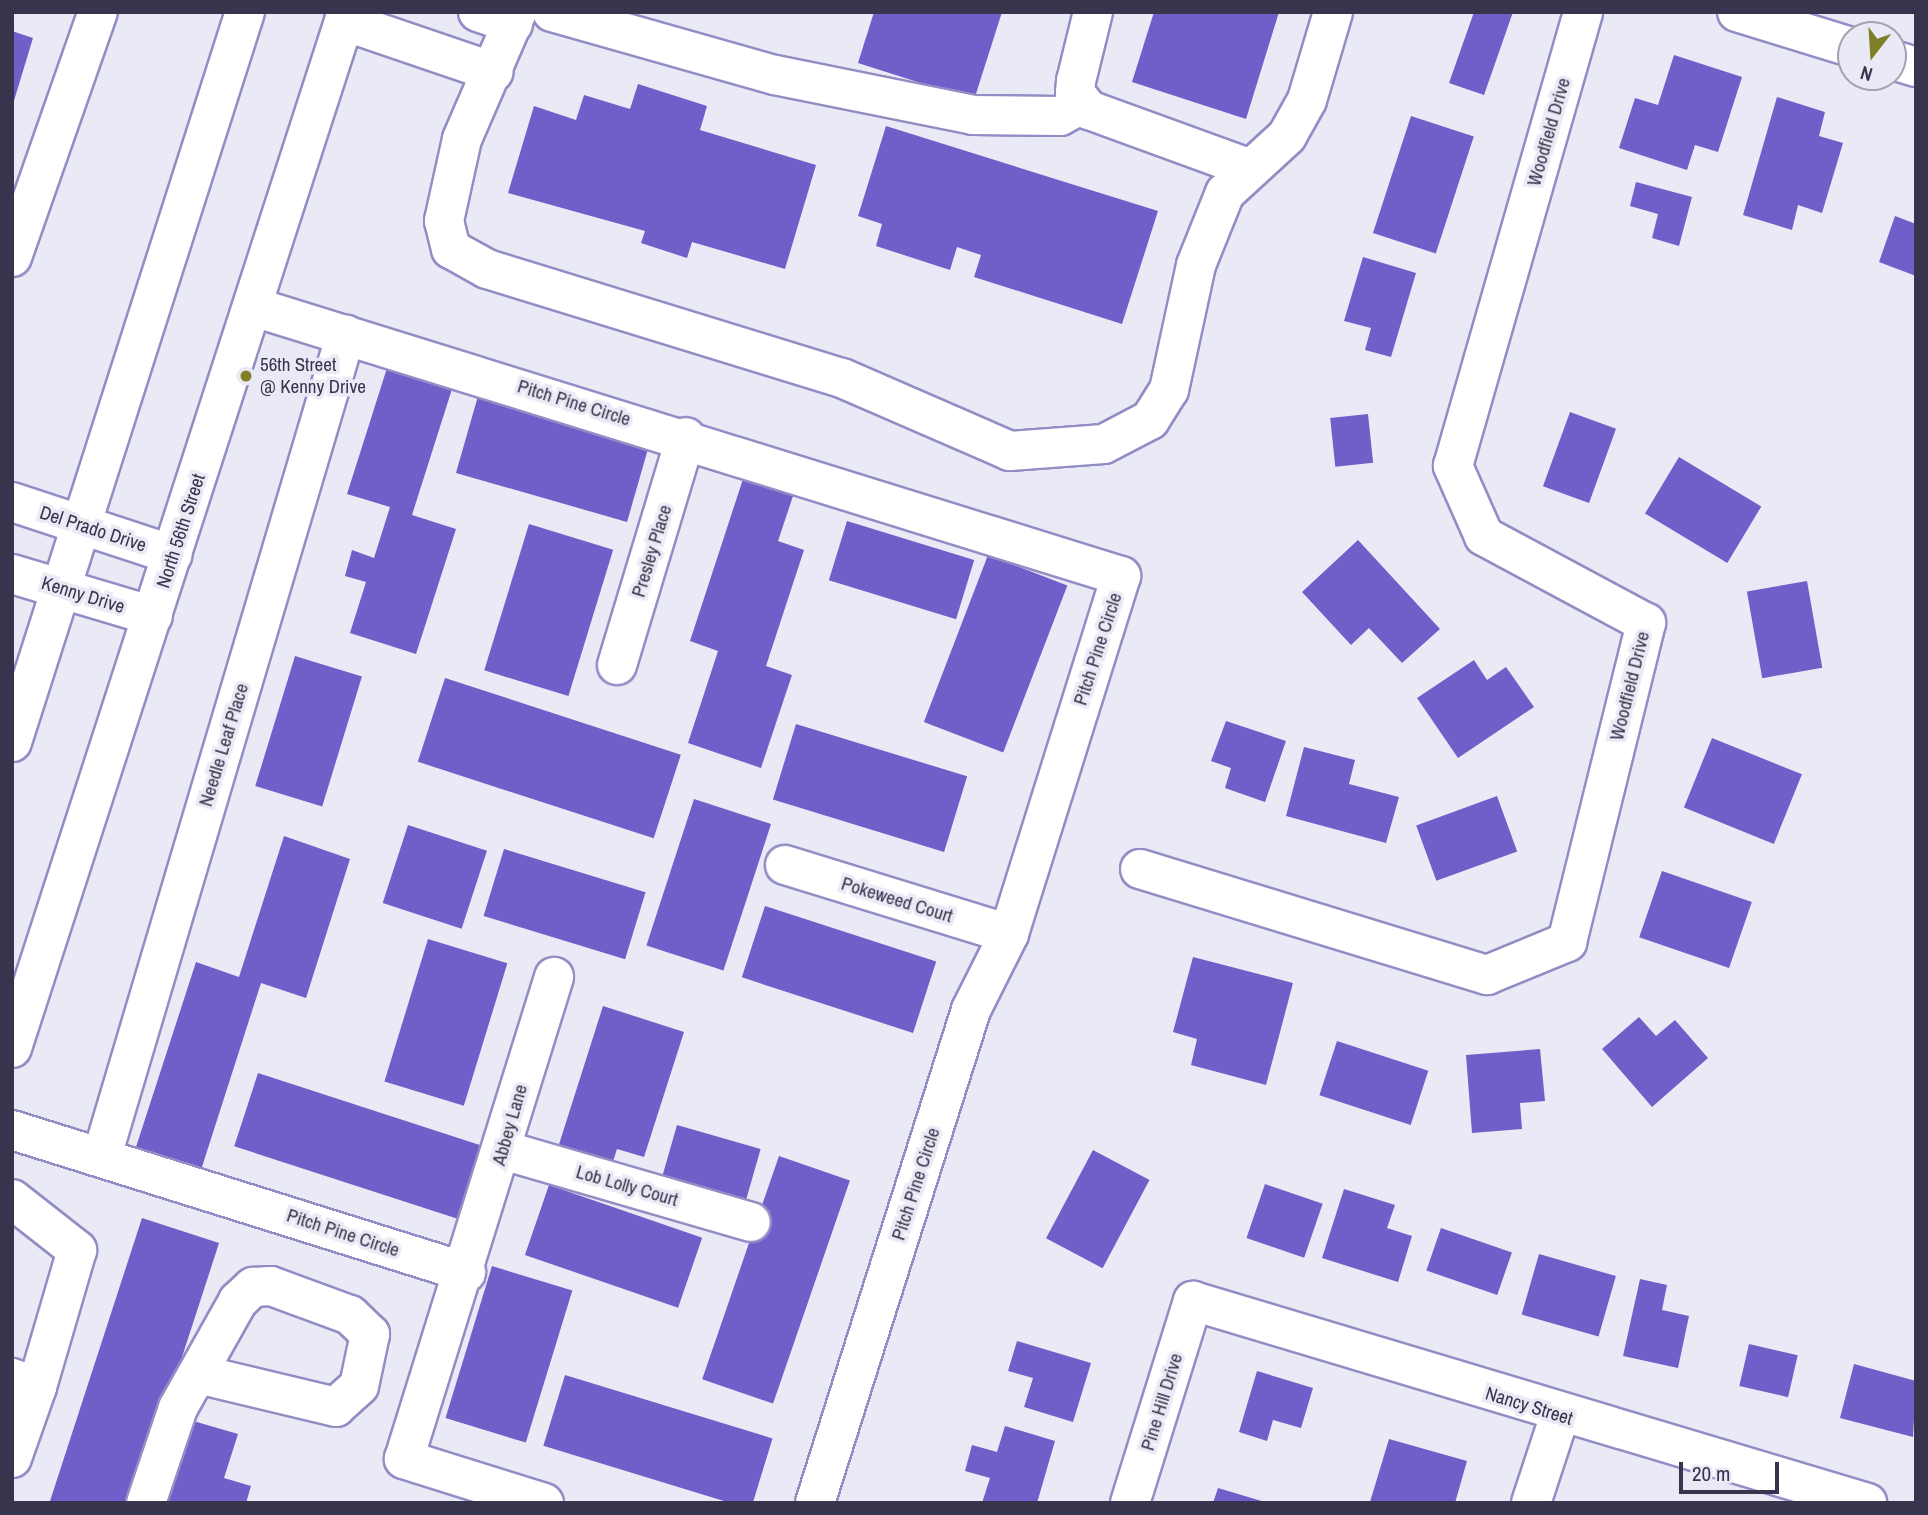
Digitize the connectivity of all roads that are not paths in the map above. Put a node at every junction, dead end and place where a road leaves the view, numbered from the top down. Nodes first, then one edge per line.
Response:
1 (98, 12) edge
2 (245, 12) edge
3 (552, 12) edge
4 (1093, 12) edge
5 (1333, 12) edge
6 (1583, 12) edge
7 (1737, 12) edge
8 (502, 16) edge
9 (346, 17) edge
10 (1837, 43) edge
11 (494, 72) junction
12 (1083, 103) junction
13 (1251, 169) junction
14 (12, 257) edge
15 (254, 307) junction
16 (346, 334) junction
17 (686, 437) junction
18 (12, 502) edge
19 (83, 526) junction
20 (173, 555) junction
21 (12, 574) edge
22 (62, 589) junction
23 (153, 617) junction
24 (617, 665) dead end
25 (12, 742) edge
26 (785, 865) dead end
27 (1140, 869) dead end
28 (1009, 934) junction
29 (554, 977) dead end
30 (12, 1048) edge
31 (12, 1130) edge
32 (503, 1150) junction
33 (103, 1156) junction
34 (12, 1199) edge
35 (751, 1222) dead end
36 (466, 1272) junction
37 (1193, 1301) joint
38 (198, 1374) dead end
39 (25, 1382) edge
40 (1560, 1415) junction
41 (12, 1458) edge
42 (146, 1503) edge
43 (544, 1503) edge
44 (815, 1503) edge
45 (1130, 1503) edge
46 (1531, 1503) edge
47 (1867, 1503) edge

1 - 14 street
2 - 19 street
3 - 12 street
4 - 12 street
5 - 13 street
6 - 27 street, Woodfield Drive
7 - 10 street
8 - 11 street
9 - 11 street
9 - 15 street, North 56th Street
11 - 13 street
12 - 13 street
15 - 16 street, Pitch Pine Circle
15 - 20 street, North 56th Street
16 - 17 street, Pitch Pine Circle
16 - 33 street, Needle Leaf Place
17 - 24 street, Presley Place
17 - 28 street, Pitch Pine Circle
18 - 19 street, Del Prado Drive
19 - 20 street, Del Prado Drive
19 - 22 street
20 - 23 street, North 56th Street
21 - 22 street, Kenny Drive
22 - 23 street, Kenny Drive
22 - 25 street
23 - 30 street, North 56th Street
26 - 28 street, Pokeweed Court
28 - 44 street, Pitch Pine Circle
29 - 32 street, Abbey Lane
31 - 33 street, Pitch Pine Circle
32 - 35 street, Lob Lolly Court
32 - 36 street, Abbey Lane
33 - 36 street, Pitch Pine Circle
34 - 39 street
36 - 43 street
37 - 40 street, Nancy Street
37 - 45 street, Pine Hill Drive
38 - 42 street
39 - 41 street
40 - 46 street
40 - 47 street, Nancy Street

